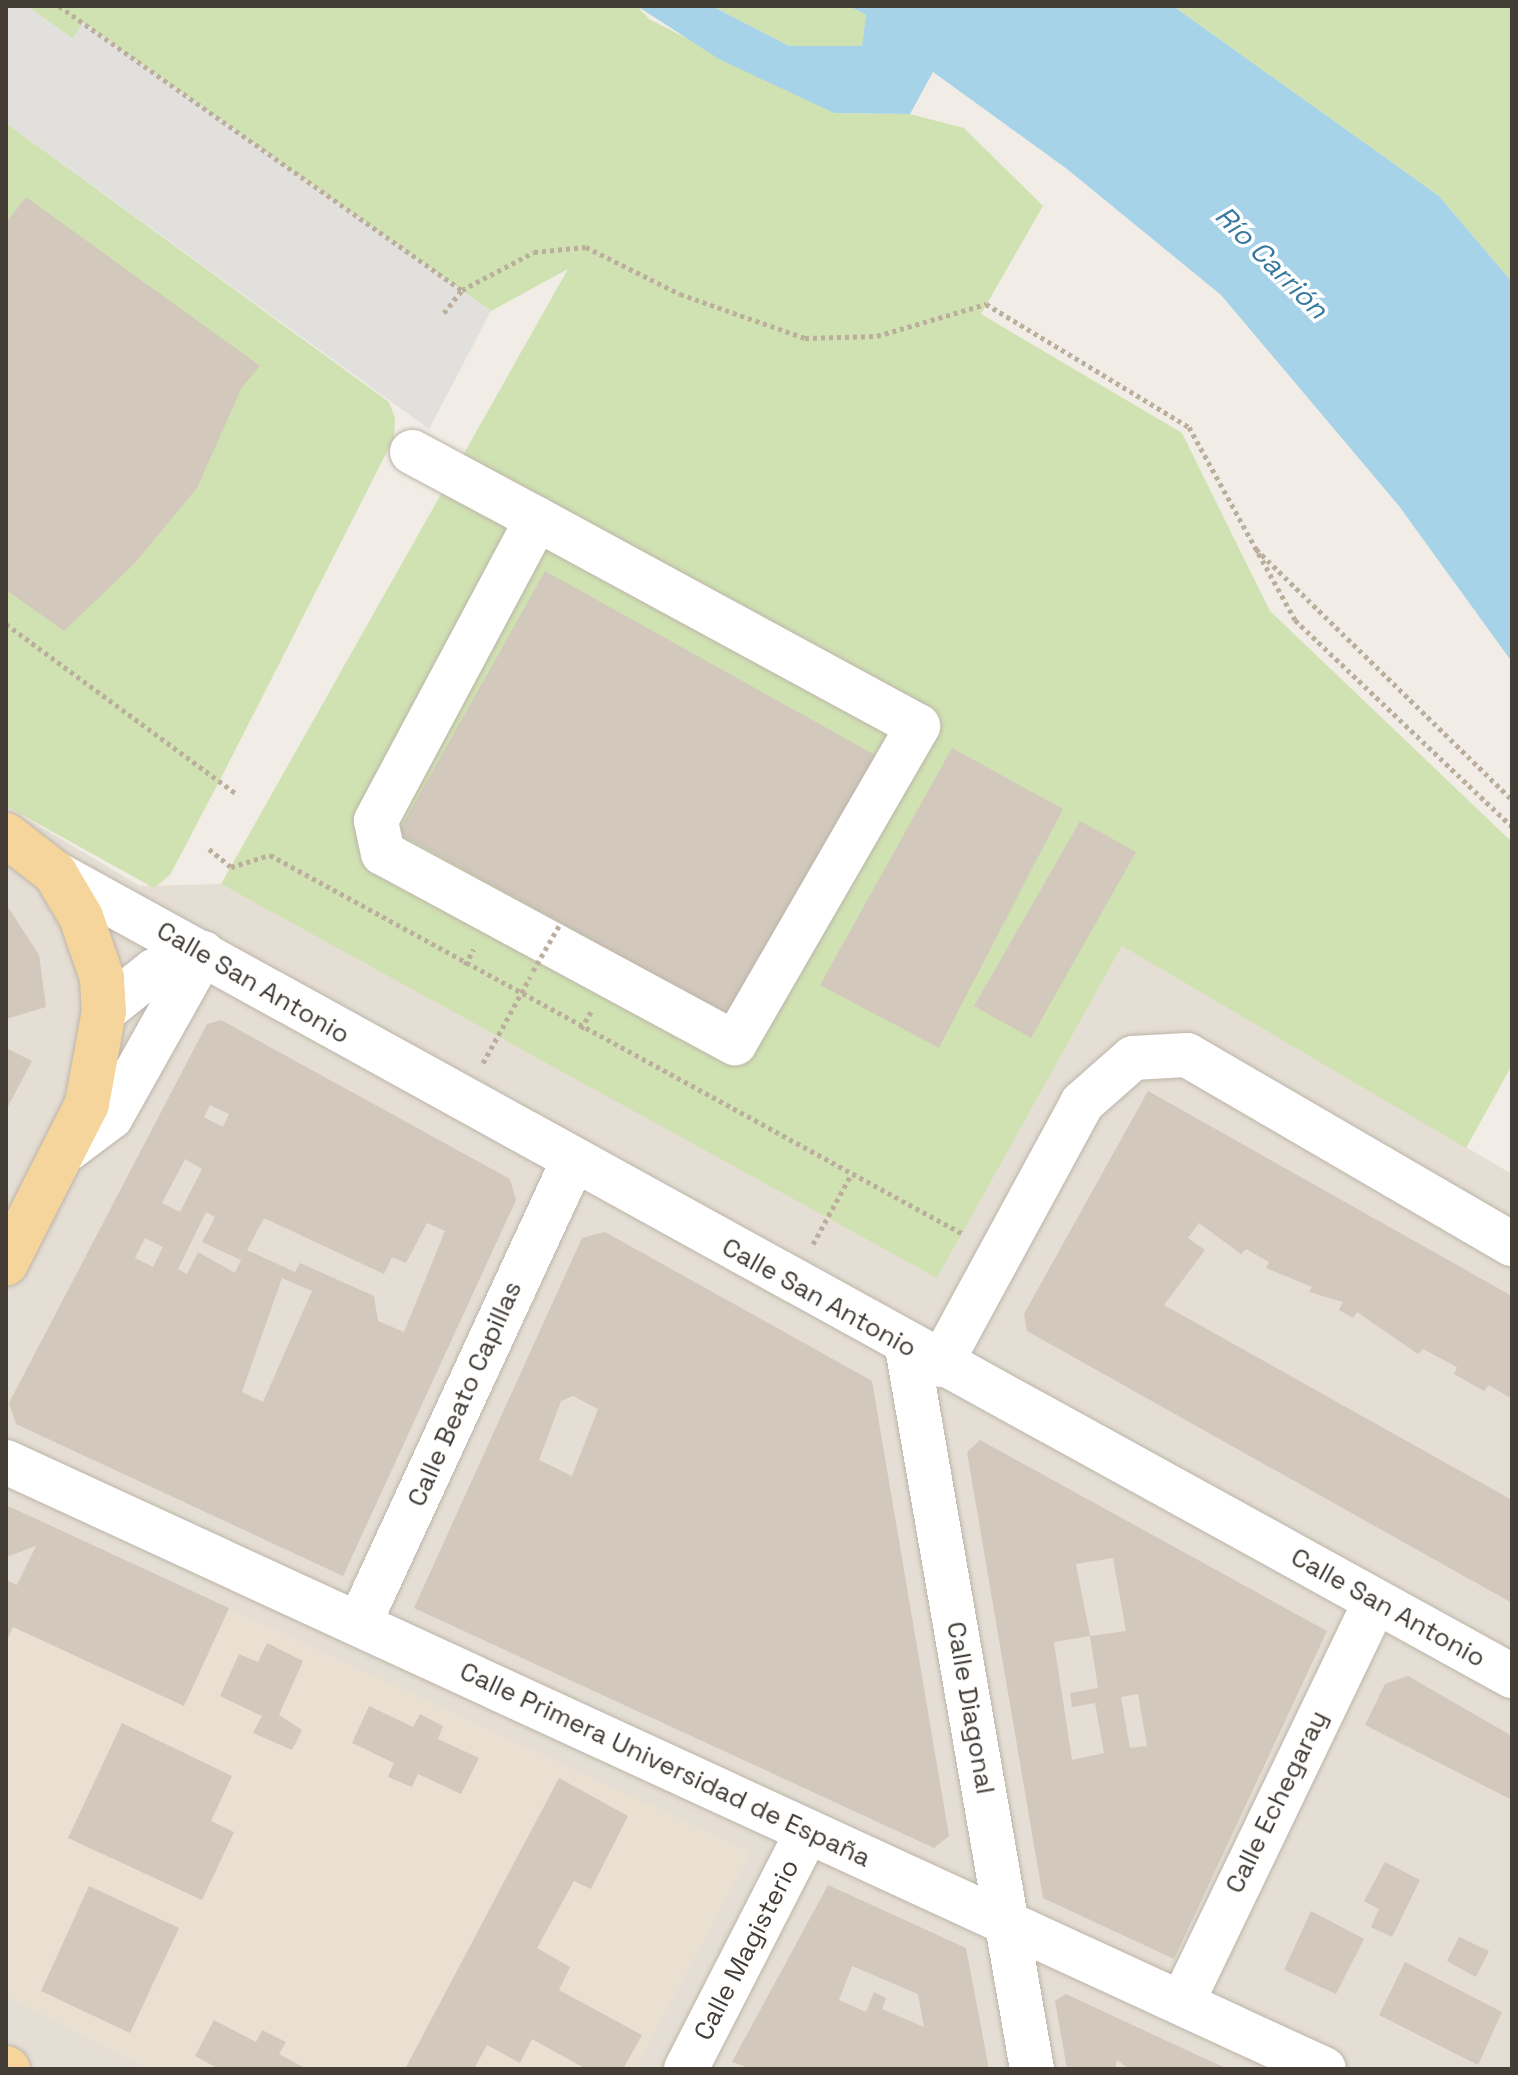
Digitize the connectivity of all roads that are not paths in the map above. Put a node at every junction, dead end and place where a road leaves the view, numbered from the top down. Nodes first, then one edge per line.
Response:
1 (412, 452) dead end
2 (537, 519) junction
3 (6, 835) edge
4 (55, 873) junction
5 (203, 953) junction
6 (104, 1011) junction
7 (67, 1150) junction
8 (572, 1163) junction
9 (1512, 1244) edge
10 (6, 1264) edge
11 (923, 1356) junction
12 (6, 1462) edge
13 (1375, 1602) junction
14 (359, 1624) junction
15 (1512, 1676) edge
16 (808, 1831) junction
17 (1010, 1924) junction
18 (1182, 2003) junction
19 (686, 2069) edge
20 (1032, 2069) edge
21 (1324, 2069) edge

1 - 2 street
2 - 2 street
3 - 4 main road
4 - 5 street, Calle San Antonio
4 - 6 main road
5 - 6 street
5 - 7 street
5 - 8 street, Calle San Antonio
6 - 7 main road
7 - 10 main road
8 - 11 street, Calle San Antonio
8 - 14 street, Calle Beato Capillas
9 - 11 street
11 - 13 street, Calle San Antonio
11 - 17 street, Calle Diagonal
12 - 14 street, Calle Primera Universidad de España
13 - 15 street, Calle San Antonio
13 - 18 street, Calle Echegaray
14 - 16 street, Calle Primera Universidad de España
16 - 17 street, Calle Primera Universidad de España
16 - 19 street, Calle Magisterio
17 - 18 street, Calle Primera Universidad de España
17 - 20 street, Calle Diagonal
18 - 21 street, Calle Primera Universidad de España

